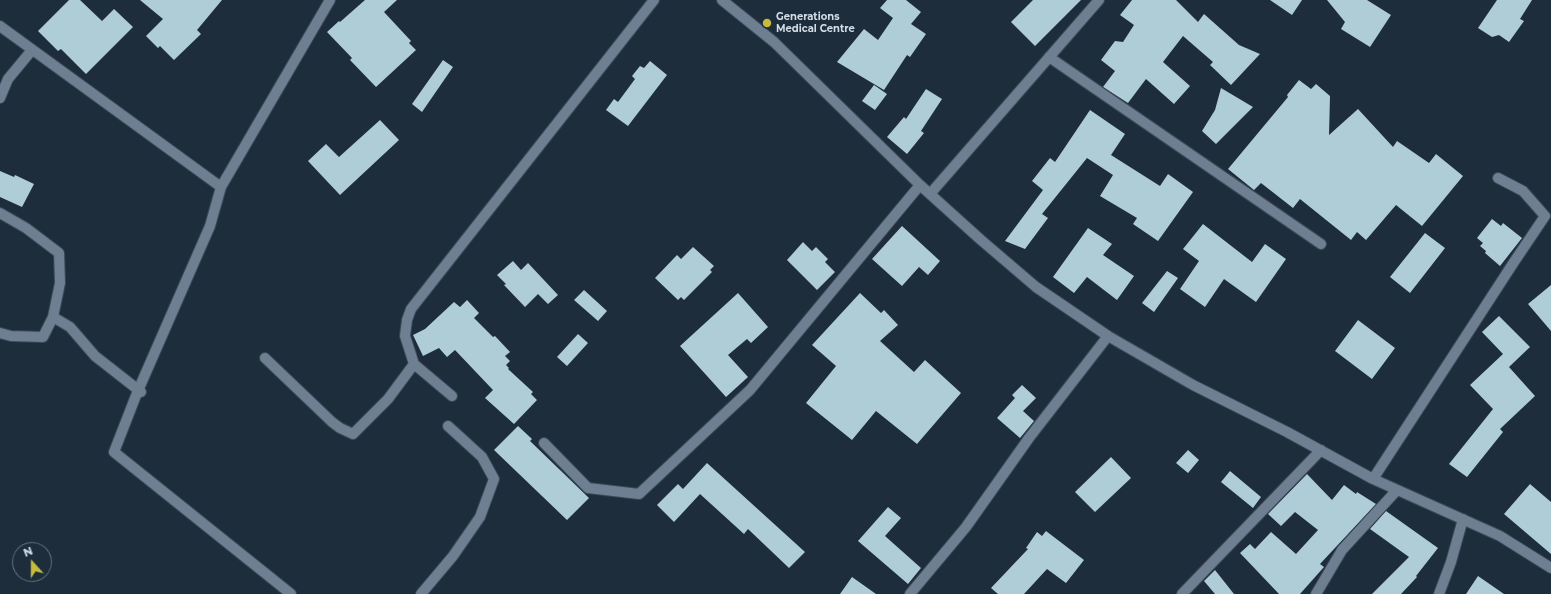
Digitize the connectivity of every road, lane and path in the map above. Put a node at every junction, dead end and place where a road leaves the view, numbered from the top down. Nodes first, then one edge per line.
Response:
1 (330, 0) edge
2 (654, 0) edge
3 (722, 0) edge
4 (1099, 0) edge
5 (0, 26) edge
6 (32, 50) junction
7 (1049, 57) junction
8 (0, 98) edge
9 (1498, 178) dead end
10 (920, 185) junction
11 (221, 187) junction
12 (930, 194) junction
13 (0, 213) edge
14 (1548, 216) edge
15 (1322, 244) dead end
16 (53, 317) junction
17 (0, 333) edge
18 (1108, 336) junction
19 (265, 358) dead end
20 (414, 364) junction
21 (140, 391) junction
22 (452, 396) dead end
23 (448, 426) dead end
24 (544, 443) dead end
25 (1321, 450) junction
26 (1373, 479) junction
27 (1397, 490) junction
28 (1463, 519) junction
29 (1551, 568) edge
30 (291, 594) edge
31 (421, 594) edge
32 (910, 594) edge
33 (1182, 594) edge
34 (1316, 594) edge
35 (1439, 594) edge

1 - 11 street
2 - 20 street
3 - 10 street
4 - 7 street
5 - 6 street
6 - 8 street
6 - 11 street
7 - 12 street
7 - 15 street
9 - 14 street
10 - 12 street
10 - 24 street
11 - 21 street
12 - 18 street
13 - 16 street
14 - 26 street
16 - 17 street
16 - 21 street
18 - 25 street
18 - 32 street
19 - 20 street
20 - 22 street
21 - 30 street
23 - 31 street
25 - 26 street
25 - 33 street
26 - 27 street
27 - 28 street
27 - 34 street
28 - 29 street
28 - 35 street

